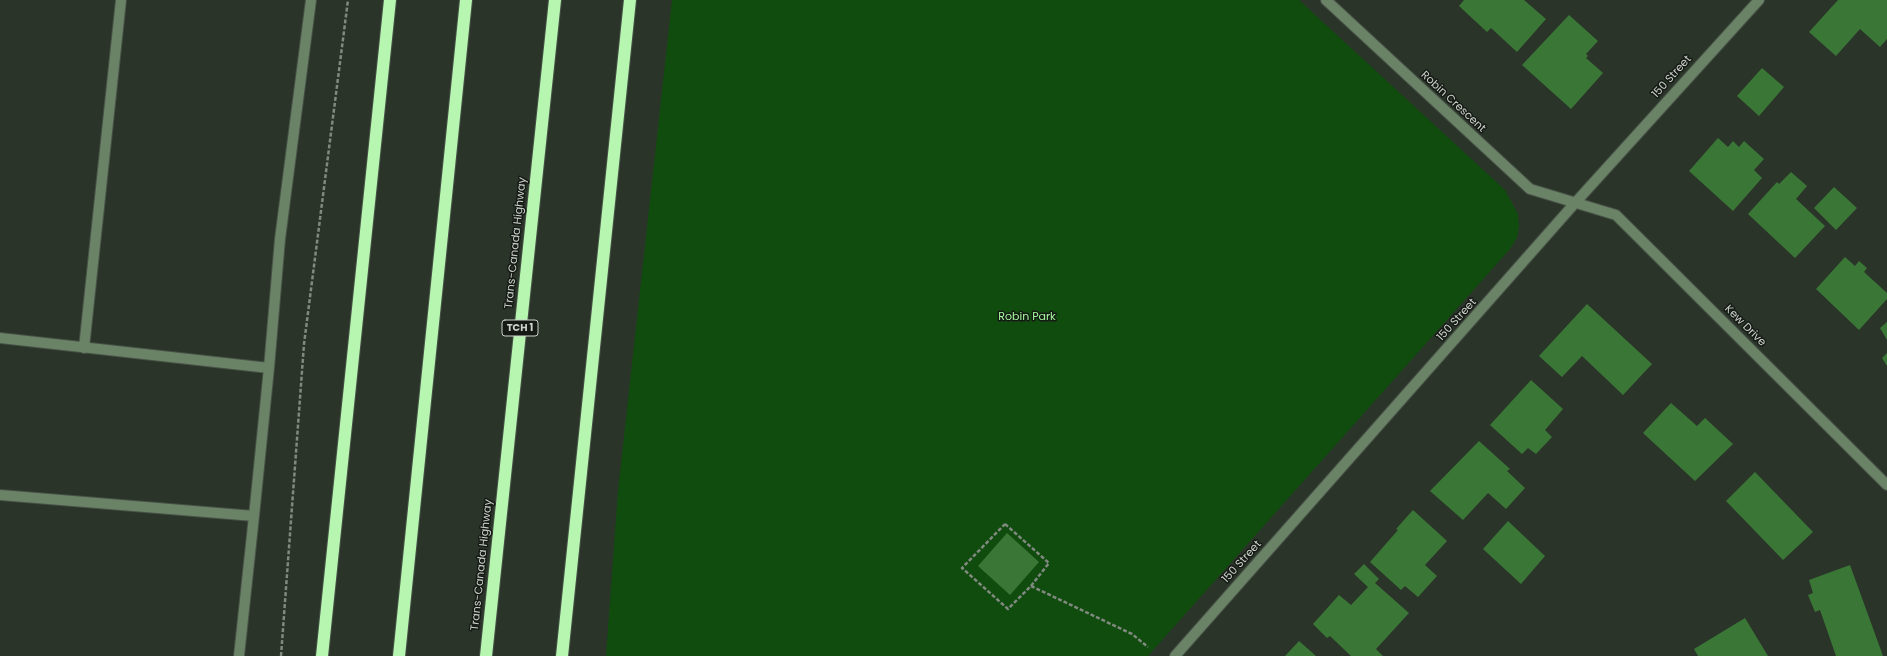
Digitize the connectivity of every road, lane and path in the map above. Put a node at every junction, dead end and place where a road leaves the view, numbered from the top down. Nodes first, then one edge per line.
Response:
1 (121, 0) edge
2 (312, 0) edge
3 (348, 0) edge
4 (390, 0) edge
5 (466, 0) edge
6 (555, 0) edge
7 (630, 0) edge
8 (1326, 0) edge
9 (1759, 0) edge
10 (1575, 203) junction
11 (0, 338) edge
12 (84, 348) junction
13 (269, 368) junction
14 (1887, 485) edge
15 (0, 495) edge
16 (254, 516) junction
17 (1031, 586) junction
18 (1148, 647) dead end
19 (239, 656) edge
20 (281, 656) edge
21 (322, 656) edge
22 (398, 656) edge
23 (486, 656) edge
24 (562, 656) edge
25 (1175, 656) edge

1 - 12 street
2 - 13 street
3 - 20 path
4 - 21 highway
5 - 22 highway
6 - 23 highway, Trans-Canada Highway / TCH 1
7 - 24 highway
8 - 10 street, Robin Crescent
9 - 10 street, 150 Street
10 - 14 street, Kew Drive
10 - 25 street, 150 Street
11 - 12 street
12 - 13 street
13 - 16 street
15 - 16 street
16 - 19 street
17 - 17 path
17 - 18 path

